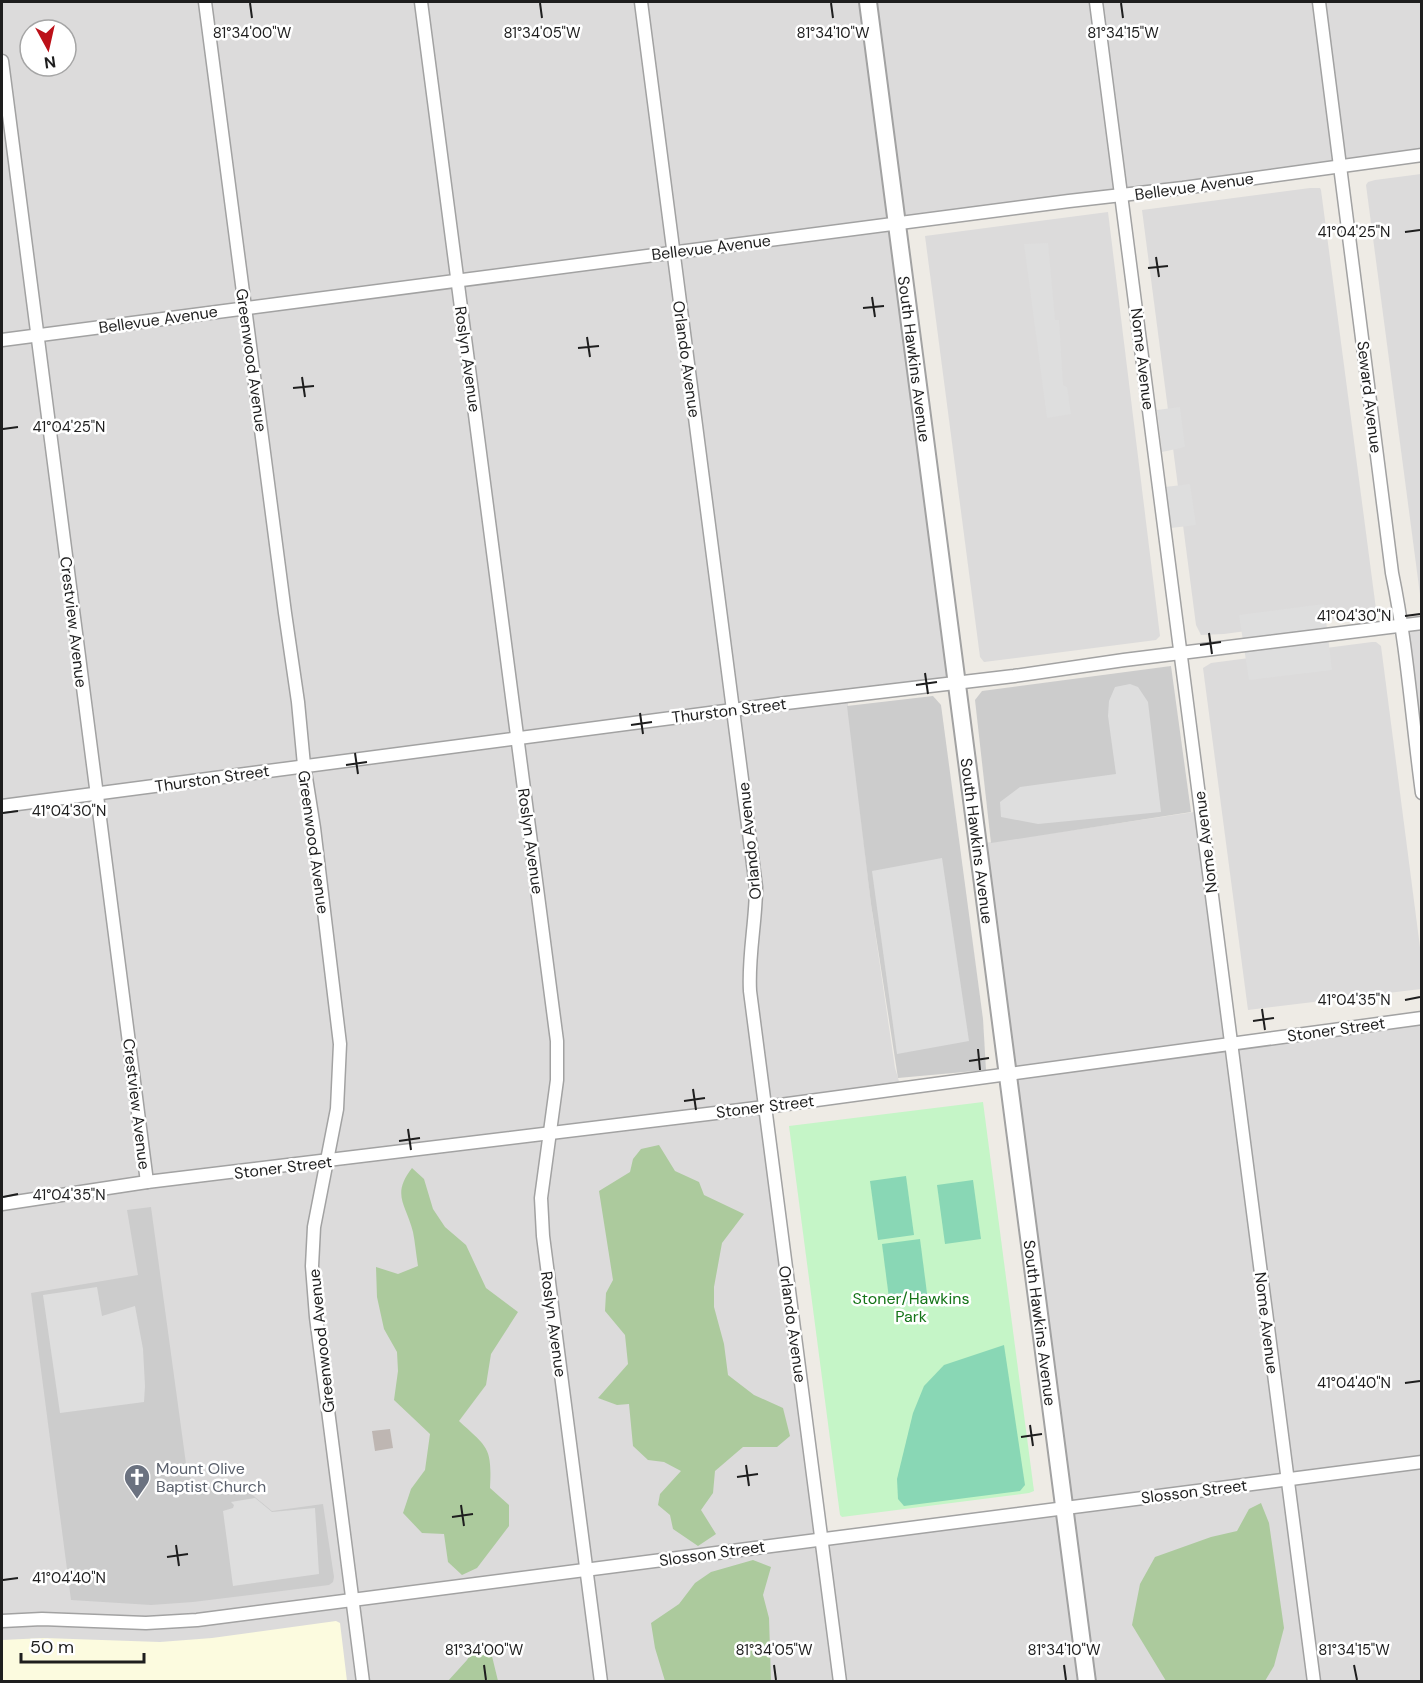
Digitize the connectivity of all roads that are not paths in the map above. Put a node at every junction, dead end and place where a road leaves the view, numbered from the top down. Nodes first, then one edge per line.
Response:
1 (205, 2) edge
2 (421, 2) edge
3 (640, 2) edge
4 (868, 2) edge
5 (1096, 2) edge
6 (1319, 2) edge
7 (2, 61) edge
8 (1422, 155) edge
9 (1340, 166) junction
10 (1120, 195) junction
11 (897, 224) junction
12 (672, 252) junction
13 (457, 280) junction
14 (245, 308) junction
15 (38, 335) junction
16 (2, 340) edge
17 (1422, 623) edge
18 (1403, 626) junction
19 (1180, 654) junction
20 (957, 683) junction
21 (733, 711) junction
22 (516, 738) junction
23 (304, 765) junction
24 (96, 792) junction
25 (1422, 793) edge
26 (2, 806) edge
27 (1422, 1018) edge
28 (1230, 1044) junction
29 (1007, 1074) junction
30 (765, 1107) junction
31 (549, 1133) junction
32 (326, 1162) junction
33 (147, 1182) junction
34 (2, 1204) edge
35 (1422, 1462) edge
36 (1287, 1479) junction
37 (1064, 1507) junction
38 (822, 1539) junction
39 (587, 1570) junction
40 (353, 1600) junction
41 (2, 1621) edge
42 (363, 1682) edge
43 (601, 1682) edge
44 (840, 1682) edge
45 (1087, 1682) edge
46 (1314, 1682) edge

1 - 14 street, Greenwood Avenue
2 - 13 street, Roslyn Avenue
3 - 12 street, Orlando Avenue
4 - 11 street, South Hawkins Avenue
5 - 10 street, Nome Avenue
6 - 9 street, Seward Avenue
7 - 15 street, Crestview Avenue
8 - 9 street, Bellevue Avenue
9 - 10 street, Bellevue Avenue
9 - 18 street, Seward Avenue
10 - 11 street, Bellevue Avenue
10 - 19 street, Nome Avenue
11 - 12 street, Bellevue Avenue
11 - 20 street, South Hawkins Avenue
12 - 13 street, Bellevue Avenue
12 - 21 street, Orlando Avenue
13 - 14 street, Bellevue Avenue
13 - 22 street, Roslyn Avenue
14 - 15 street, Bellevue Avenue
14 - 23 street, Greenwood Avenue
15 - 16 street, Bellevue Avenue
15 - 24 street, Crestview Avenue
17 - 18 street, Thurston Street
18 - 19 street, Thurston Street
18 - 25 street, Seward Avenue
19 - 20 street, Thurston Street
19 - 28 street, Nome Avenue
20 - 21 street, Thurston Street
20 - 29 street, South Hawkins Avenue
21 - 22 street, Thurston Street
21 - 30 street, Orlando Avenue
22 - 23 street, Thurston Street
22 - 31 street, Roslyn Avenue
23 - 24 street, Thurston Street
23 - 32 street, Greenwood Avenue
24 - 26 street, Thurston Street
24 - 33 street, Crestview Avenue
27 - 28 street, Stoner Street
28 - 29 street, Stoner Street
28 - 36 street, Nome Avenue
29 - 30 street, Stoner Street
29 - 37 street, South Hawkins Avenue
30 - 31 street, Stoner Street
30 - 38 street, Orlando Avenue
31 - 32 street, Stoner Street
31 - 39 street, Roslyn Avenue
32 - 33 street, Stoner Street
32 - 40 street, Greenwood Avenue
33 - 34 street, Stoner Street
35 - 36 street, Slosson Street
36 - 37 street, Slosson Street
36 - 46 street, Nome Avenue
37 - 38 street, Slosson Street
37 - 45 street, South Hawkins Avenue
38 - 39 street, Slosson Street
38 - 44 street, Orlando Avenue
39 - 40 street, Slosson Street
39 - 43 street, Roslyn Avenue
40 - 41 street, Slosson Street
40 - 42 street, Greenwood Avenue

